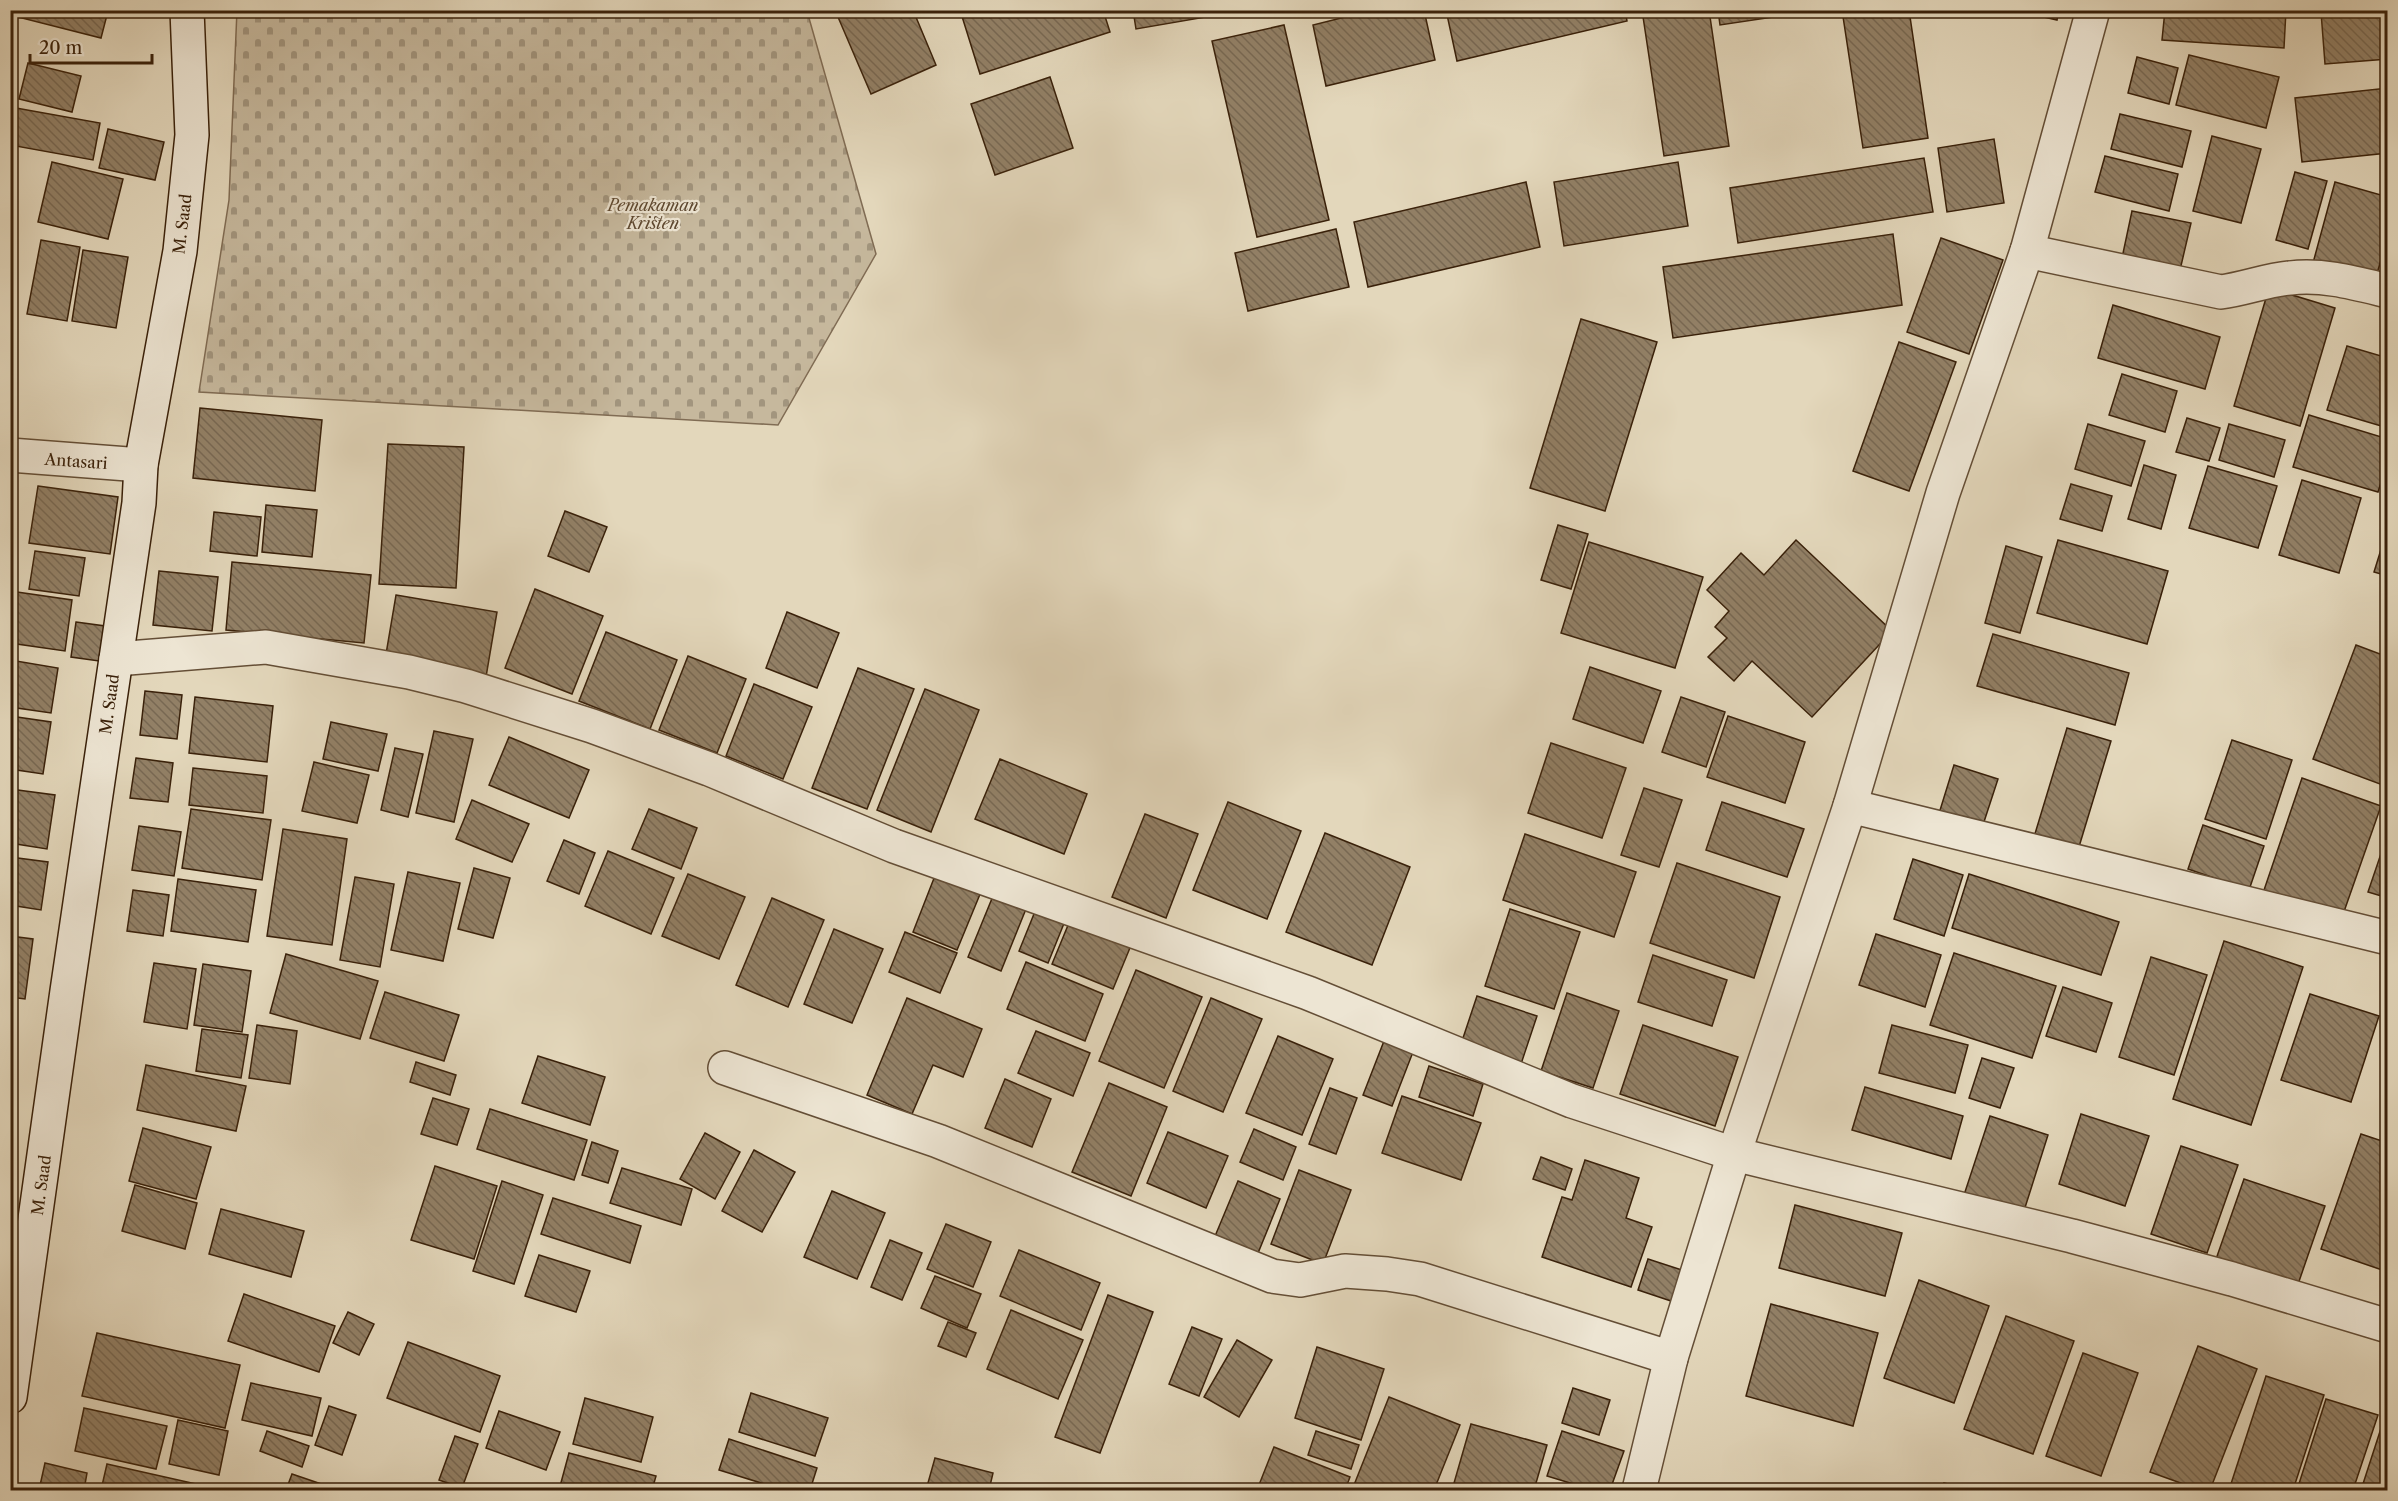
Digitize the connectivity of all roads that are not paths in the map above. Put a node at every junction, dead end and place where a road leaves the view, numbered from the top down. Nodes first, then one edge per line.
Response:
1 (187, 10) edge
2 (2093, 10) edge
3 (2027, 251) junction
4 (2388, 291) edge
5 (10, 455) edge
6 (141, 465) junction
7 (116, 659) junction
8 (1850, 806) junction
9 (2388, 938) edge
10 (725, 1068) dead end
11 (1734, 1154) junction
12 (2388, 1326) edge
13 (1671, 1358) junction
14 (10, 1397) edge
15 (1638, 1491) edge

1 - 6 street, M. Saad
2 - 3 street
3 - 4 street
3 - 8 street
5 - 6 street, Antasari
6 - 7 street, M. Saad
7 - 11 street
7 - 14 street, M. Saad
8 - 9 street
8 - 11 street
10 - 13 street
11 - 12 street
11 - 13 street
13 - 15 street

